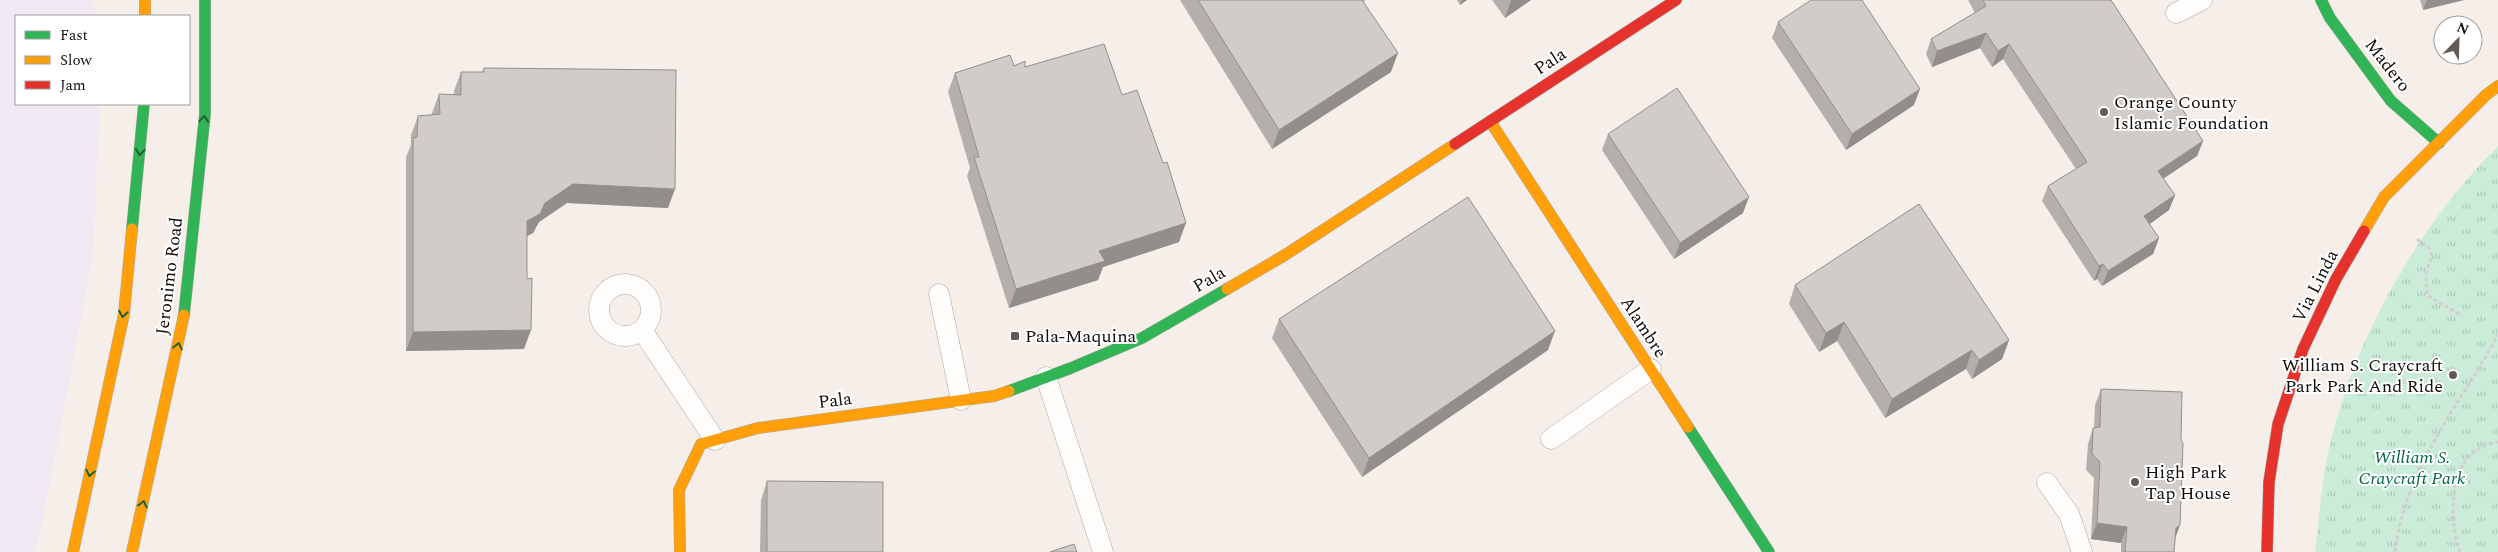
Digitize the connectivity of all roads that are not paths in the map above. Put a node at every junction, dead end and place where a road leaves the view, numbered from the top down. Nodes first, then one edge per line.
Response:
1 (145, 0) edge
2 (205, 0) edge
3 (1676, 0) edge
4 (2202, 0) edge
5 (2321, 0) edge
6 (2176, 13) dead end
7 (145, 15) edge
8 (2498, 86) edge
9 (144, 105) edge
10 (1490, 121) junction
11 (2439, 143) junction
12 (939, 294) dead end
13 (642, 330) dead end
14 (1651, 369) junction
15 (1046, 377) junction
16 (961, 400) junction
17 (1551, 439) dead end
18 (708, 442) junction
19 (2047, 482) dead end
20 (72, 552) edge
21 (132, 552) edge
22 (680, 552) edge
23 (1103, 552) edge
24 (1769, 552) edge
25 (2082, 552) edge
26 (2266, 552) edge

1 - 7 street
21 -> 2 street, Jeronimo Road
3 - 10 street, Pala
4 - 6 lane
5 - 11 street, Madero
8 - 11 street, Via Linda
9 -> 20 street
10 - 14 street, Alambre
10 - 15 street, Pala
11 - 26 street, Via Linda
12 - 16 lane
13 - 18 lane
14 - 17 lane
14 - 24 street, Alambre
15 - 16 street, Pala
15 - 23 lane
16 - 18 street, Pala
18 - 22 street
19 - 25 lane

